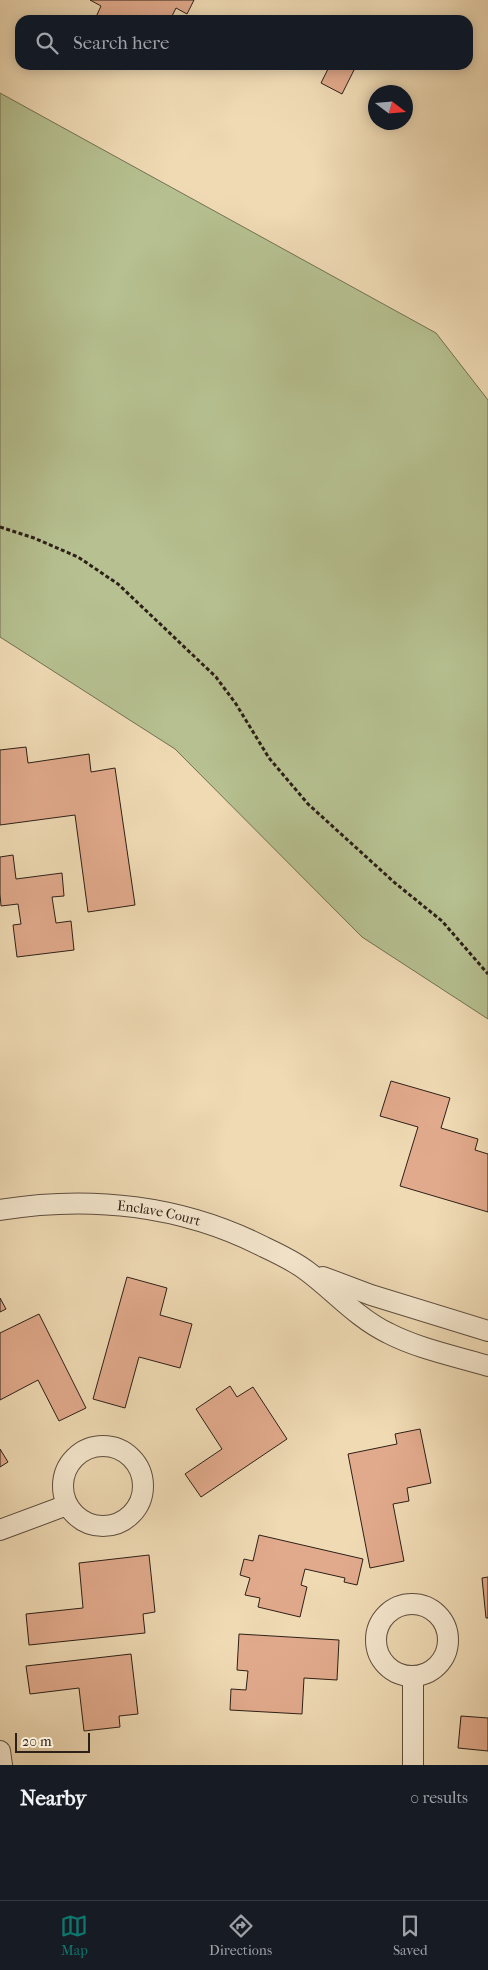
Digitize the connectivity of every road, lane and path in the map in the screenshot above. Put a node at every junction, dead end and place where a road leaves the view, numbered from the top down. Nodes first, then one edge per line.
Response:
1 (0, 527) edge
2 (488, 974) edge
3 (0, 1210) edge
4 (307, 1271) junction
5 (488, 1331) edge
6 (488, 1366) edge
7 (67, 1505) junction
8 (0, 1530) edge
9 (413, 1676) dead end
10 (0, 1750) edge
11 (2, 1765) edge
12 (413, 1765) edge

1 - 2 path
3 - 4 street, Enclave Court
4 - 5 street, Enclave Court
4 - 6 street, Enclave Court
7 - 7 street
7 - 8 street
9 - 12 street
10 - 11 street

